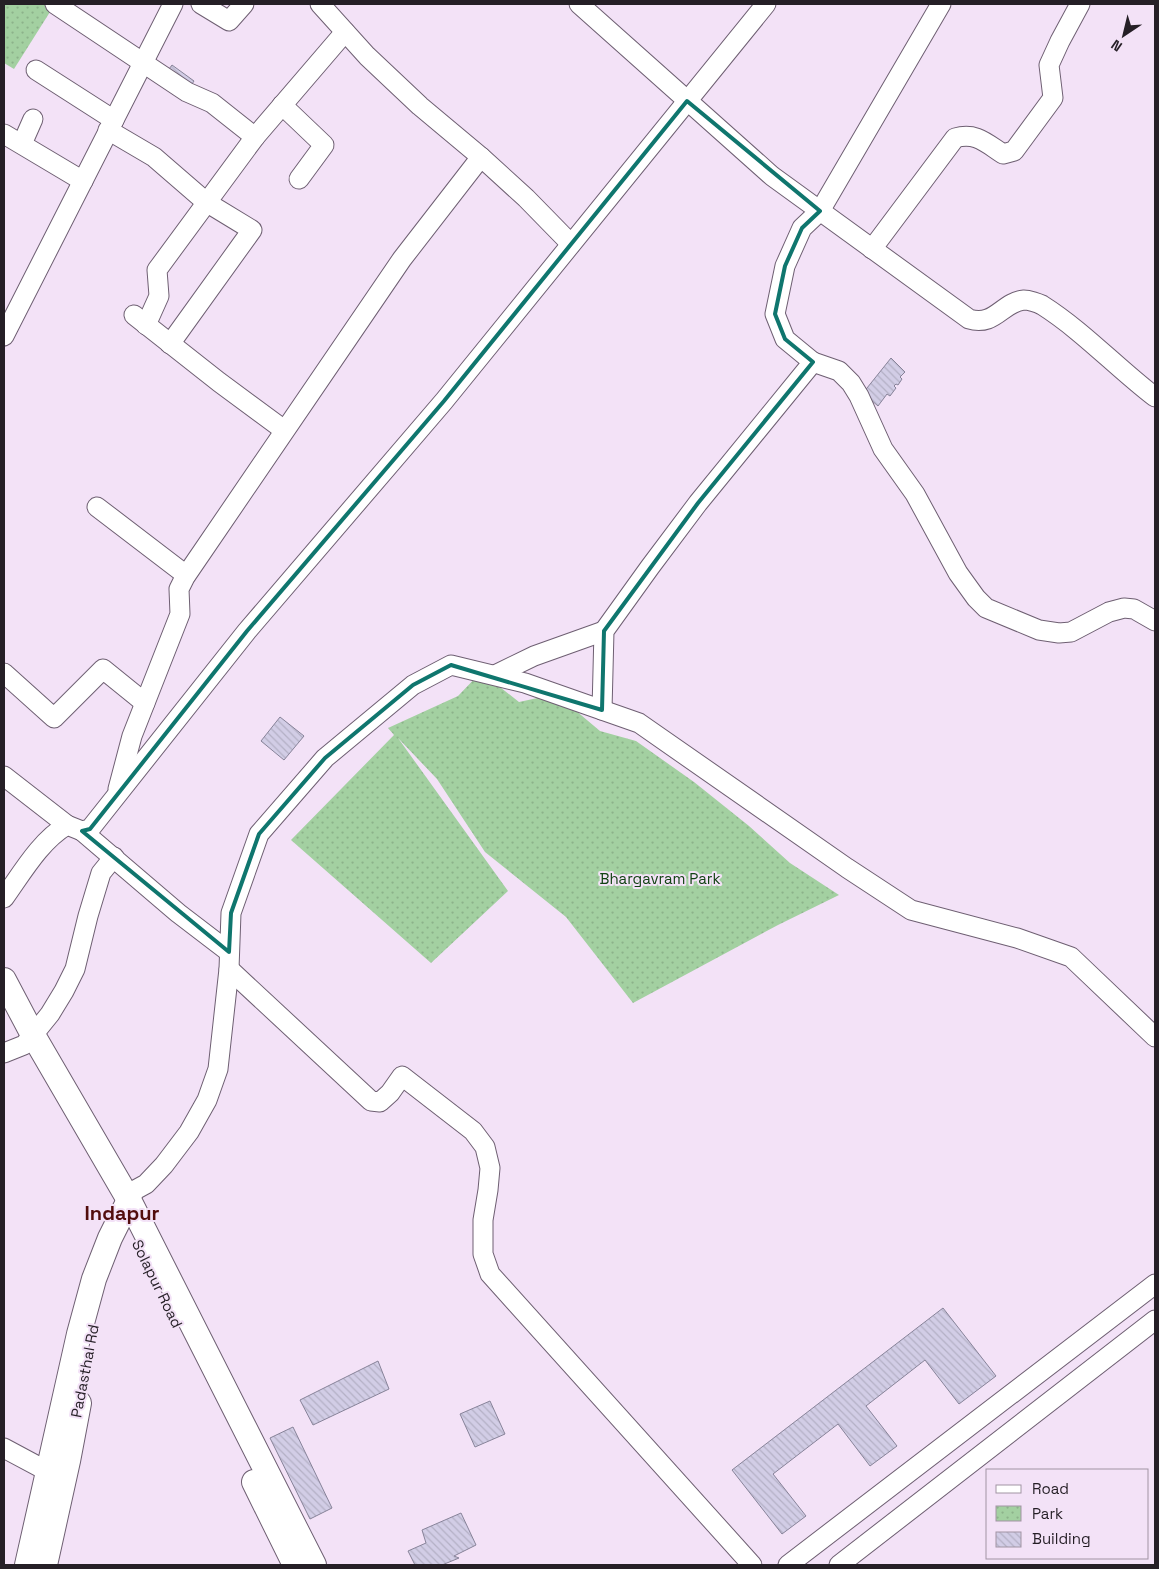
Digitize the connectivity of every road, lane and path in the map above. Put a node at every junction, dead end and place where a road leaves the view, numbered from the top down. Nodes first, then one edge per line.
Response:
1 (55, 4) edge
2 (173, 4) edge
3 (201, 4) edge
4 (244, 4) edge
5 (320, 4) edge
6 (579, 4) edge
7 (766, 4) edge
8 (941, 4) edge
9 (1080, 4) edge
10 (345, 32) junction
11 (143, 62) junction
12 (36, 70) dead end
13 (687, 101) junction
14 (282, 105) junction
15 (33, 119) dead end
16 (111, 125) junction
17 (4, 134) edge
18 (255, 137) junction
19 (22, 144) junction
20 (481, 157) junction
21 (299, 179) dead end
22 (82, 181) junction
23 (206, 202) junction
24 (820, 211) junction
25 (572, 244) junction
26 (872, 249) junction
27 (4, 336) edge
28 (170, 344) junction
29 (813, 362) junction
30 (1155, 397) edge
31 (284, 430) junction
32 (97, 507) dead end
33 (186, 575) junction
34 (1155, 621) edge
35 (604, 630) junction
36 (4, 673) edge
37 (495, 675) junction
38 (145, 703) junction
39 (602, 710) junction
40 (4, 776) edge
41 (116, 795) junction
42 (75, 828) junction
43 (114, 857) junction
44 (4, 898) edge
45 (229, 960) junction
46 (4, 980) edge
47 (4, 1011) edge
48 (1155, 1037) edge
49 (20, 1044) edge
50 (132, 1206) junction
51 (1155, 1284) edge
52 (1155, 1320) edge
53 (4, 1448) edge
54 (56, 1476) junction
55 (305, 1564) edge
56 (27, 1565) edge
57 (46, 1565) edge
58 (752, 1565) edge
59 (788, 1565) edge
60 (839, 1565) edge

1 - 11 street
2 - 11 street
3 - 4 street
5 - 10 street
6 - 13 street
7 - 13 street
8 - 24 street
9 - 26 street
10 - 14 street
10 - 20 street
11 - 16 street
11 - 18 street
12 - 16 street
13 - 24 street
13 - 25 street
14 - 18 street
14 - 21 street
15 - 19 street
16 - 22 street
16 - 23 street
17 - 19 street
18 - 23 street
19 - 22 street
20 - 25 street
20 - 31 street
22 - 27 street
23 - 28 street
23 - 28 street
24 - 26 street
24 - 29 street
25 - 41 street
26 - 30 street
28 - 31 street
29 - 34 street
29 - 35 street
31 - 33 street
32 - 33 street
33 - 38 street
35 - 37 street
35 - 39 street
36 - 38 street
37 - 39 street
37 - 45 street
38 - 41 street
39 - 48 street
40 - 42 street
41 - 42 street
42 - 43 street
42 - 44 street
43 - 45 street
43 - 49 street
45 - 50 street
45 - 58 street
46 - 49 main road
47 - 49 main road, Solapur Road
49 - 50 main road, Solapur Road
50 - 54 main road, Padasthal Rd
50 - 55 main road, Solapur Road
51 - 59 street
52 - 60 street
53 - 54 street
54 - 56 main road, Padasthal Rd
54 - 57 main road, Padasthal Rd

